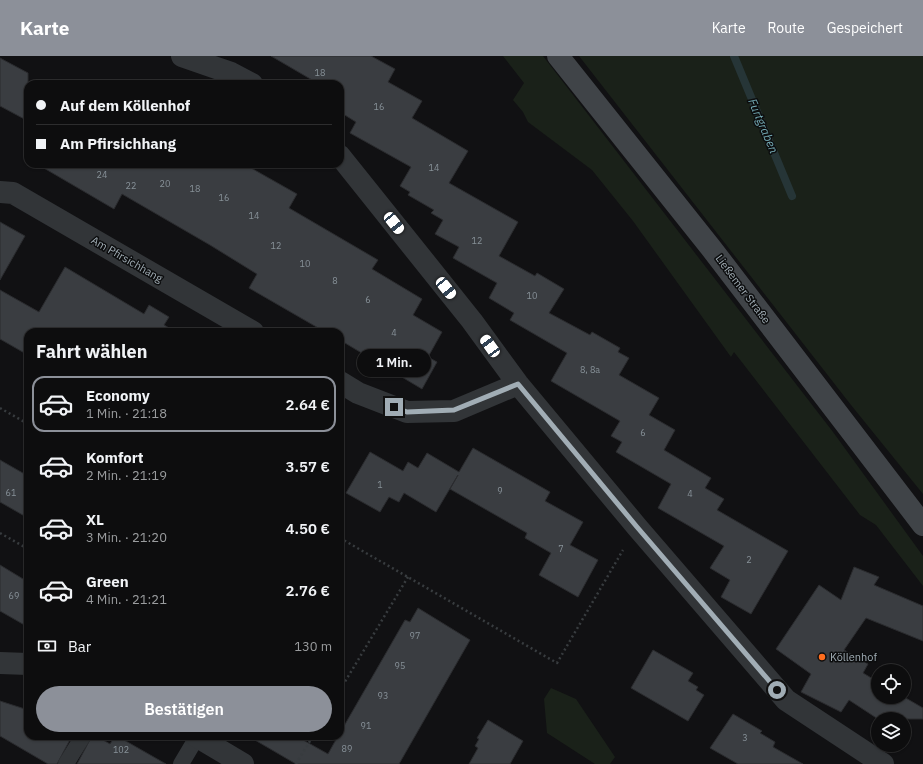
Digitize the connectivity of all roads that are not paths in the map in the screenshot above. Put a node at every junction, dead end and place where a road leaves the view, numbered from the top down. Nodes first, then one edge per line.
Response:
1 (182, 56) edge
2 (558, 56) edge
3 (244, 80) edge
4 (344, 161) edge
5 (0, 192) edge
6 (246, 328) edge
7 (344, 384) edge
8 (518, 384) junction
9 (923, 524) edge
10 (0, 663) edge
11 (24, 664) edge
12 (81, 740) edge
13 (194, 740) edge
14 (203, 740) edge
15 (66, 764) edge
16 (181, 764) edge
17 (243, 764) edge
18 (883, 764) edge

1 - 3 street
2 - 9 street, Ließemer Straße
4 - 8 street
5 - 6 street, Am Pfirsichhang
7 - 8 street
8 - 18 street
10 - 11 street
12 - 15 lane
13 - 16 lane
14 - 17 street

